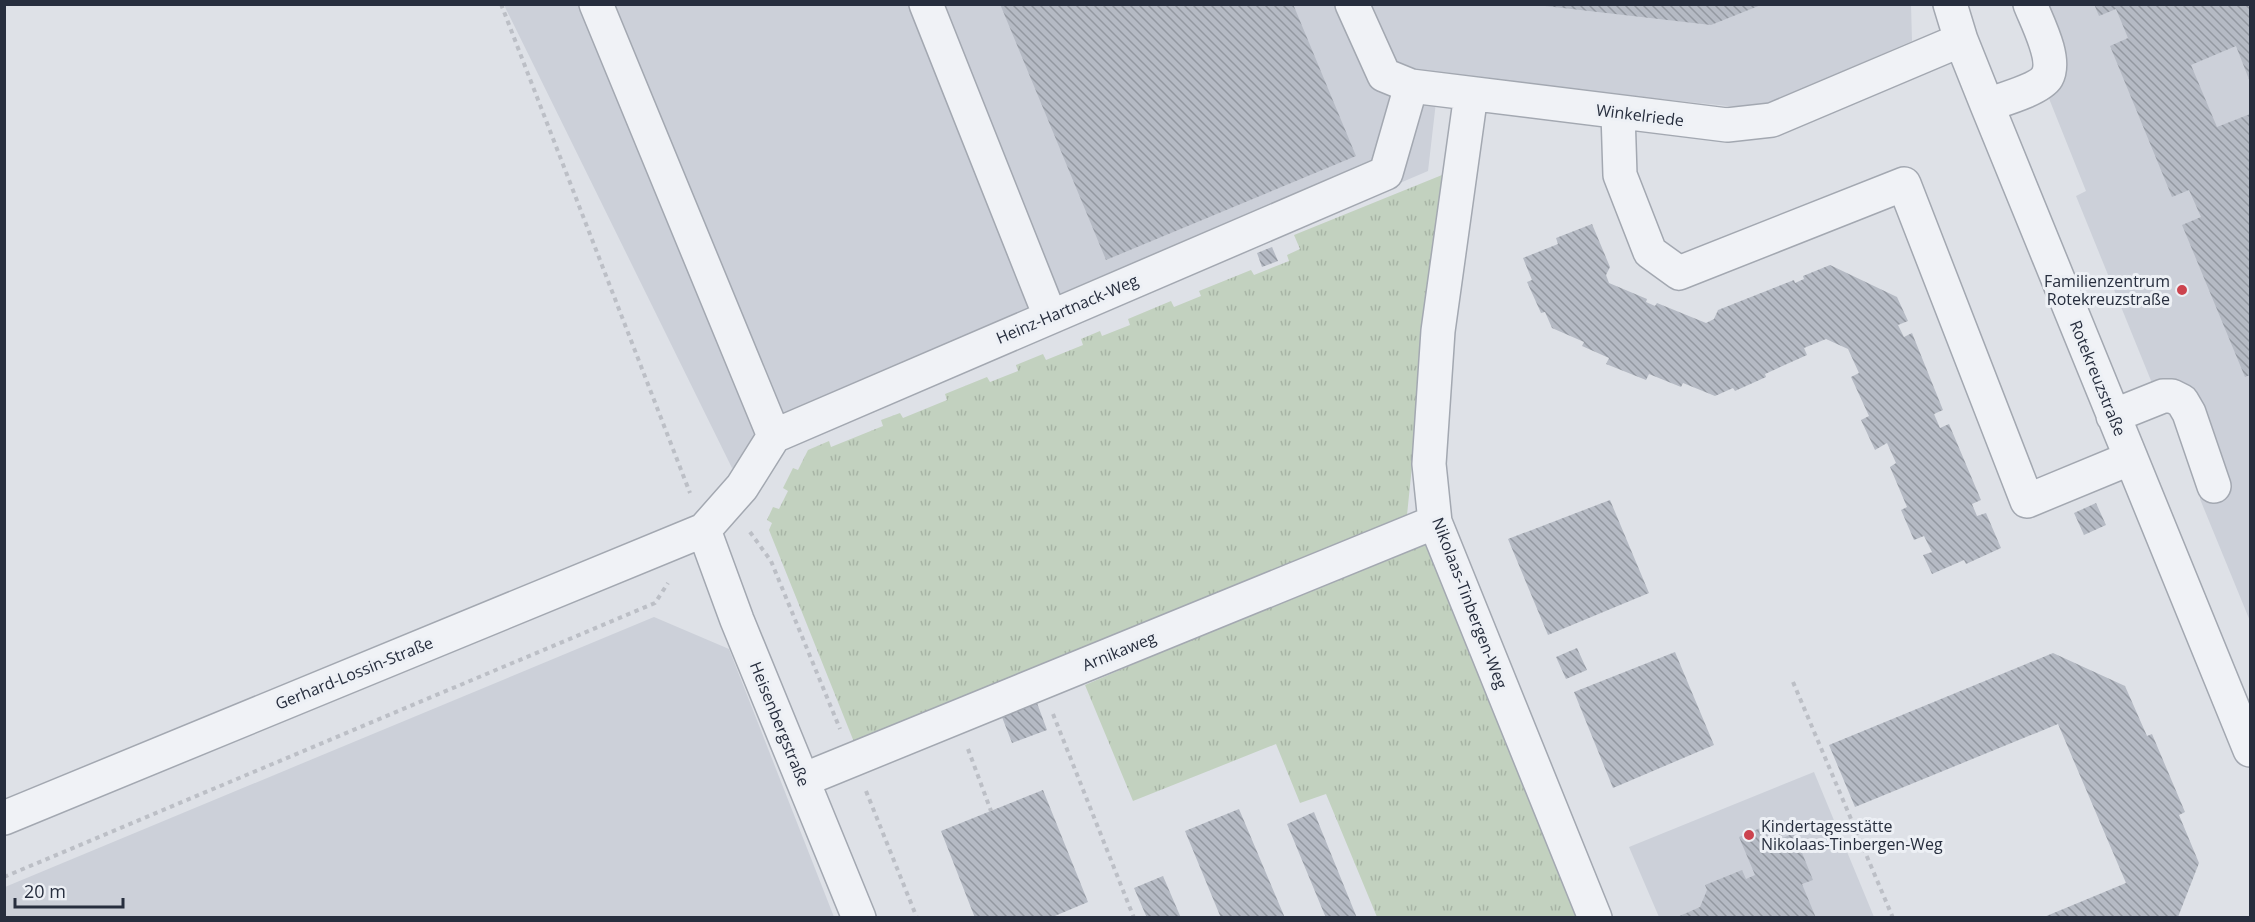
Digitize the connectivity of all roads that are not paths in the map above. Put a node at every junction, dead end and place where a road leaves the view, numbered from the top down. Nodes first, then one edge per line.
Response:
1 (596, 4) edge
2 (926, 4) edge
3 (1352, 4) edge
4 (1950, 4) edge
5 (2030, 4) edge
6 (1961, 40) junction
7 (1411, 86) junction
8 (1471, 94) junction
9 (1987, 105) junction
10 (1618, 113) junction
11 (1050, 316) junction
12 (2113, 416) junction
13 (774, 436) junction
14 (2131, 458) junction
15 (2214, 486) dead end
16 (1436, 522) junction
17 (704, 530) junction
18 (2250, 750) edge
19 (803, 780) junction
20 (4, 818) edge
21 (859, 918) edge
22 (1595, 918) edge

1 - 13 street
2 - 11 street
3 - 7 street, Winkelriede
4 - 6 street, Rotekreuzstraße
5 - 9 street
6 - 9 street, Rotekreuzstraße
6 - 10 street, Winkelriede
7 - 8 street, Winkelriede
7 - 11 street, Heinz-Hartnack-Weg
8 - 10 street, Winkelriede
8 - 16 street, Nikolaas-Tinbergen-Weg
9 - 12 street, Rotekreuzstraße
10 - 14 street
11 - 13 street, Heinz-Hartnack-Weg
12 - 14 street, Rotekreuzstraße
12 - 15 street
13 - 17 street
14 - 18 street, Rotekreuzstraße
16 - 19 street, Arnikaweg
16 - 22 street, Nikolaas-Tinbergen-Weg
17 - 19 street, Heisenbergstraße
17 - 20 street, Gerhard-Lossin-Straße
19 - 21 street, Heisenbergstraße

